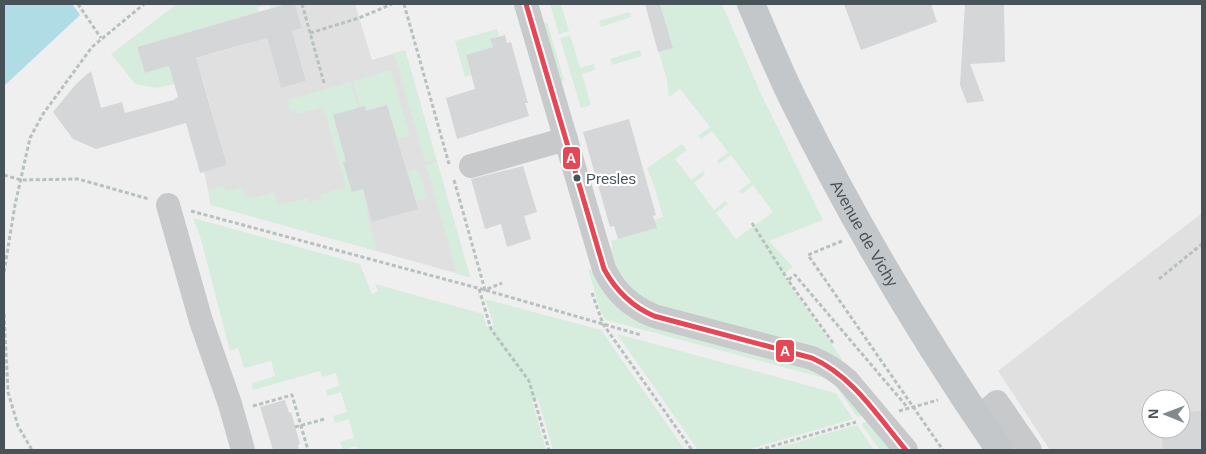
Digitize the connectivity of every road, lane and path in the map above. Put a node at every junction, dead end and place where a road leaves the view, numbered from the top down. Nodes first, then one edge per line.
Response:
1 (78, 4) edge
2 (144, 4) edge
3 (302, 4) edge
4 (392, 4) edge
5 (404, 4) edge
6 (526, 4) edge
7 (751, 4) edge
8 (310, 32) junction
9 (101, 38) junction
10 (324, 83) dead end
11 (566, 139) junction
12 (458, 171) junction
13 (4, 176) edge
14 (20, 180) junction
15 (168, 205) junction
16 (752, 223) dead end
17 (848, 239) dead end
18 (1202, 244) edge
19 (4, 272) edge
20 (1159, 279) dead end
21 (788, 280) dead end
22 (502, 283) dead end
23 (479, 288) junction
24 (485, 290) junction
25 (4, 314) edge
26 (603, 324) junction
27 (651, 338) dead end
28 (945, 398) dead end
29 (914, 406) junction
30 (244, 408) dead end
31 (908, 408) dead end
32 (988, 410) junction
33 (852, 415) dead end
34 (325, 419) dead end
35 (865, 422) junction
36 (301, 426) junction
37 (295, 428) dead end
38 (32, 450) edge
39 (243, 450) edge
40 (308, 450) edge
41 (549, 450) edge
42 (692, 450) edge
43 (758, 450) edge
44 (906, 450) edge
45 (944, 450) edge
46 (1000, 450) edge
47 (1030, 450) edge

1 - 9 path
2 - 9 path
3 - 8 path
4 - 8 path
5 - 12 path
6 - 11 street
7 - 32 main road, Avenue de Vichy
8 - 10 path
9 - 14 path
11 - 12 street
11 - 35 street
12 - 24 path
13 - 14 path
14 - 15 path
14 - 19 path
15 - 23 path
15 - 39 street
16 - 21 path
17 - 29 path
18 - 20 path
22 - 24 path
23 - 24 path
23 - 41 path
24 - 26 path
25 - 38 path
26 - 27 path
26 - 42 path
28 - 29 path
29 - 31 path
29 - 45 path
30 - 36 path
32 - 46 main road, Avenue de Vichy
32 - 47 street
33 - 35 path
34 - 36 path
35 - 43 path
35 - 44 street
36 - 37 path
36 - 40 path

